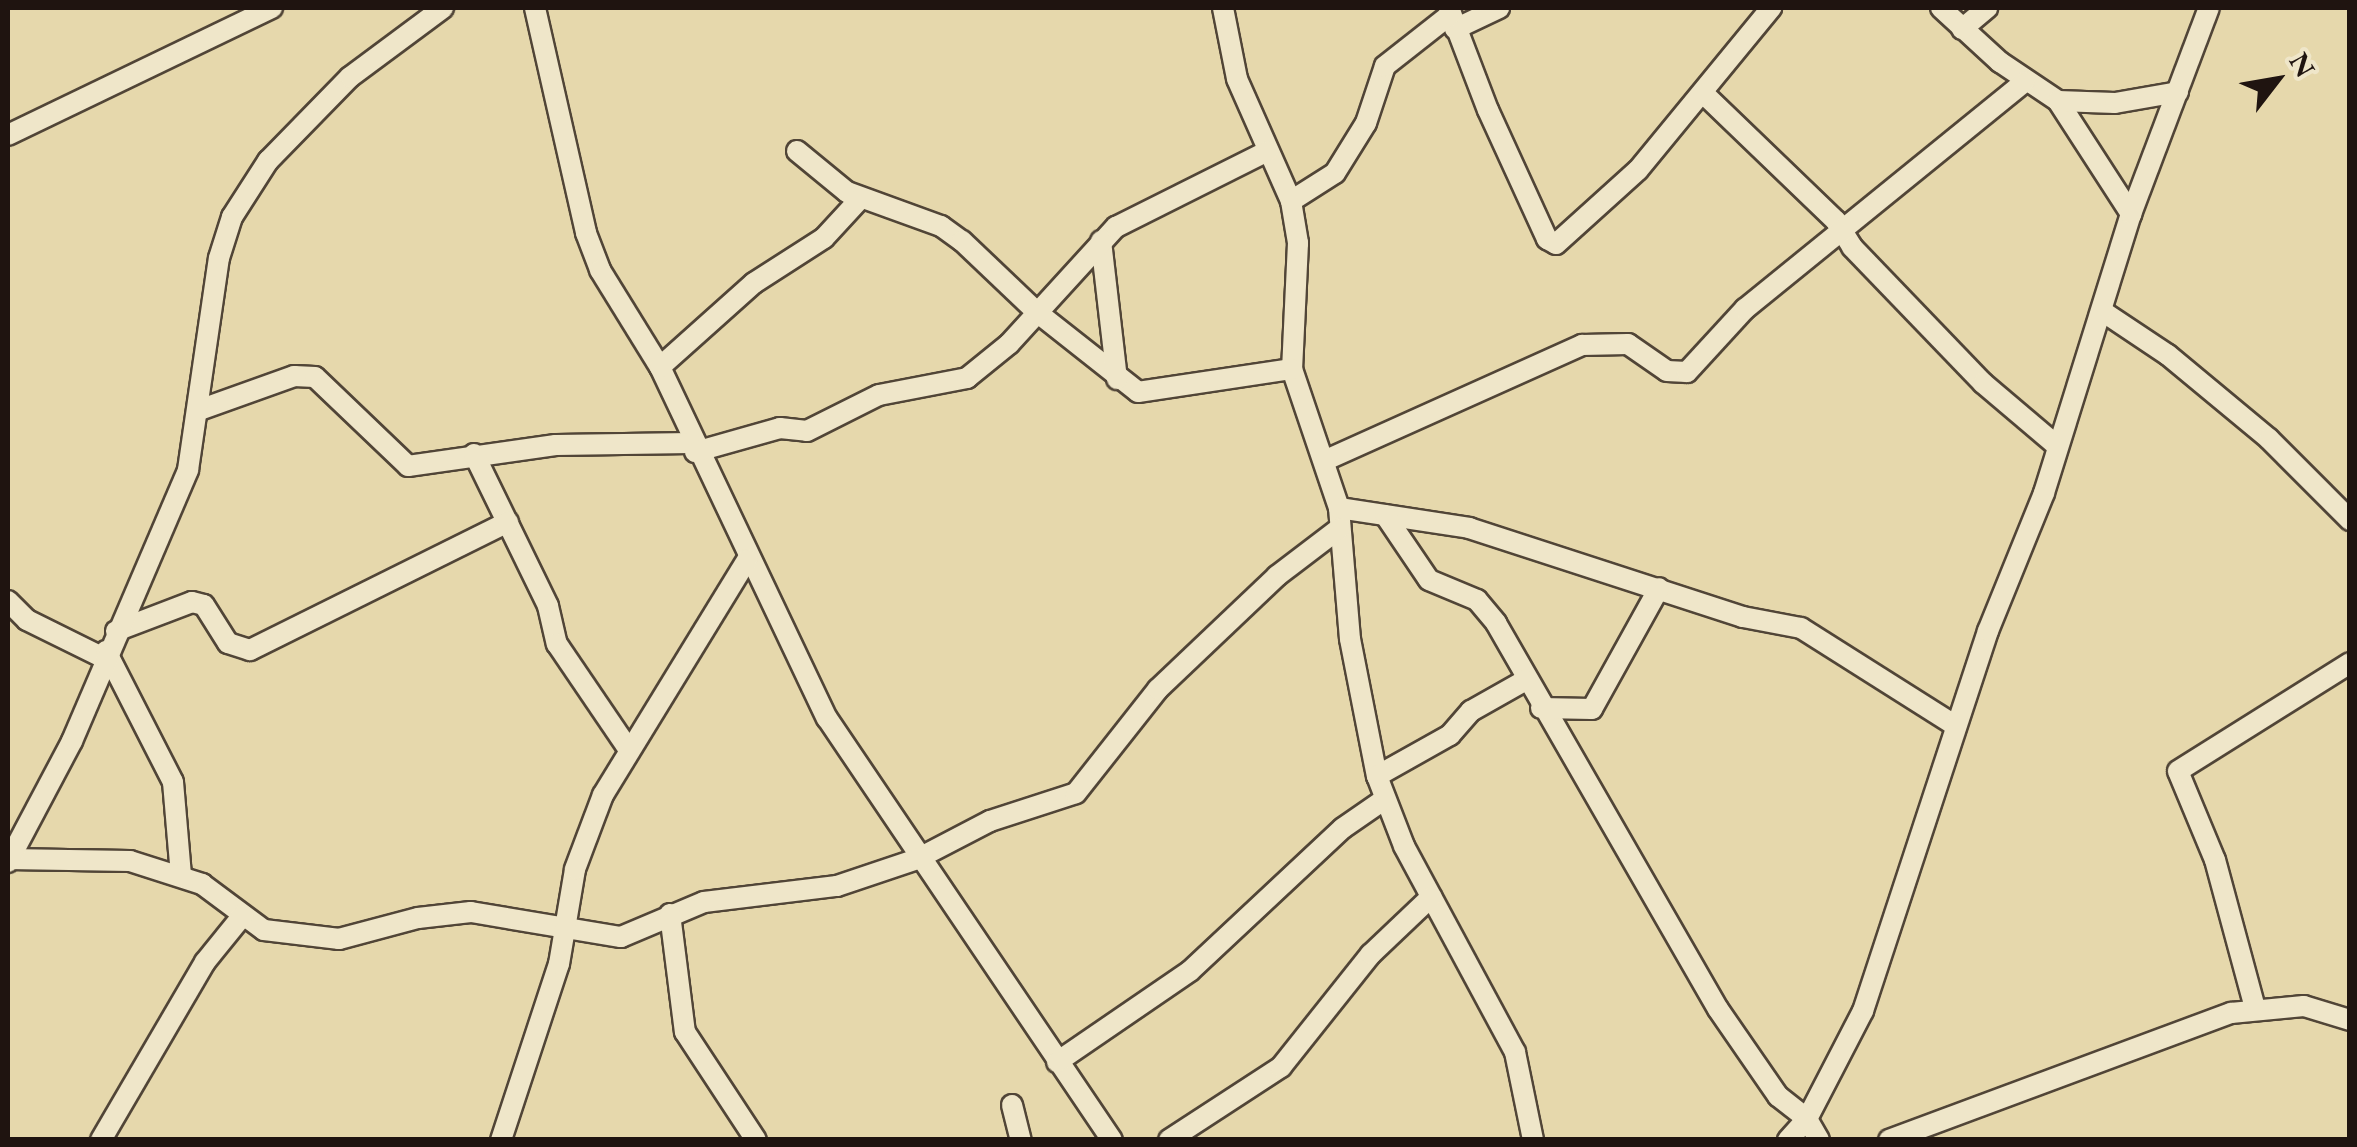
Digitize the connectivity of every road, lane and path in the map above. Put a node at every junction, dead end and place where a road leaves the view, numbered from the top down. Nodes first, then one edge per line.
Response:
1 (272, 8) edge
2 (442, 8) edge
3 (535, 8) edge
4 (1223, 8) edge
5 (1499, 8) edge
6 (1770, 8) edge
7 (1941, 8) edge
8 (1986, 8) edge
9 (2210, 8) edge
10 (1452, 17) edge
11 (1962, 29) junction
12 (2024, 82) junction
13 (2178, 92) junction
14 (1703, 93) junction
15 (2058, 101) junction
16 (8, 135) edge
17 (797, 151) dead end
18 (1268, 151) junction
19 (860, 199) junction
20 (1290, 201) junction
21 (2131, 214) junction
22 (1842, 229) junction
23 (1102, 241) junction
24 (2102, 311) junction
25 (1038, 312) junction
26 (660, 368) junction
27 (1292, 369) junction
28 (1117, 379) junction
29 (202, 409) junction
30 (2056, 446) junction
31 (693, 448) junction
32 (474, 454) junction
33 (1326, 460) junction
34 (1385, 515) junction
35 (1339, 518) junction
36 (2350, 520) edge
37 (508, 522) junction
38 (747, 560) junction
39 (1659, 588) junction
40 (8, 601) edge
41 (116, 631) junction
42 (105, 654) junction
43 (2350, 663) edge
44 (1526, 680) junction
45 (1541, 708) junction
46 (1956, 726) junction
47 (629, 750) junction
48 (1377, 776) junction
49 (1385, 799) junction
50 (918, 859) junction
51 (8, 860) edge
52 (180, 874) junction
53 (1430, 897) junction
54 (670, 914) junction
55 (243, 915) junction
56 (565, 923) junction
57 (2255, 1008) junction
58 (2350, 1020) edge
59 (1058, 1062) junction
60 (1012, 1105) dead end
61 (1807, 1119) junction
62 (101, 1140) edge
63 (500, 1140) edge
64 (756, 1140) edge
65 (1021, 1140) edge
66 (1112, 1140) edge
67 (1169, 1140) edge
68 (1533, 1140) edge
69 (1788, 1140) edge
70 (1818, 1140) edge
71 (1889, 1140) edge

1 - 16 street
2 - 29 street
3 - 26 street
4 - 18 street
5 - 10 street
6 - 14 street
7 - 11 street
8 - 11 street
9 - 13 street
10 - 14 street
10 - 20 street
11 - 12 street
12 - 15 street
12 - 22 street
13 - 15 street
13 - 21 street
14 - 22 street
15 - 21 street
17 - 19 street
18 - 20 street
18 - 23 street
19 - 25 street
19 - 26 street
20 - 27 street
21 - 24 street
22 - 30 street
22 - 33 street
23 - 25 street
23 - 28 street
24 - 30 street
24 - 36 street
25 - 28 street
25 - 31 street
26 - 31 street
27 - 28 street
27 - 33 street
29 - 32 street
29 - 41 street
30 - 46 street
31 - 32 street
31 - 38 street
32 - 37 street
33 - 35 street
34 - 35 street
34 - 39 street
34 - 44 street
35 - 48 street
35 - 50 street
37 - 41 street
37 - 47 street
38 - 47 street
38 - 50 street
39 - 45 street
39 - 46 street
40 - 42 street
41 - 42 street
42 - 51 street
42 - 52 street
43 - 57 street
44 - 45 street
44 - 48 street
45 - 61 street
46 - 61 street
47 - 56 street
48 - 49 street
49 - 53 street
49 - 59 street
50 - 54 street
50 - 59 street
51 - 52 street
52 - 55 street
53 - 67 street
53 - 68 street
54 - 56 street
54 - 64 street
55 - 56 street
55 - 62 street
56 - 63 street
57 - 58 street
57 - 71 street
59 - 66 street
60 - 65 street
61 - 69 street
61 - 70 street

